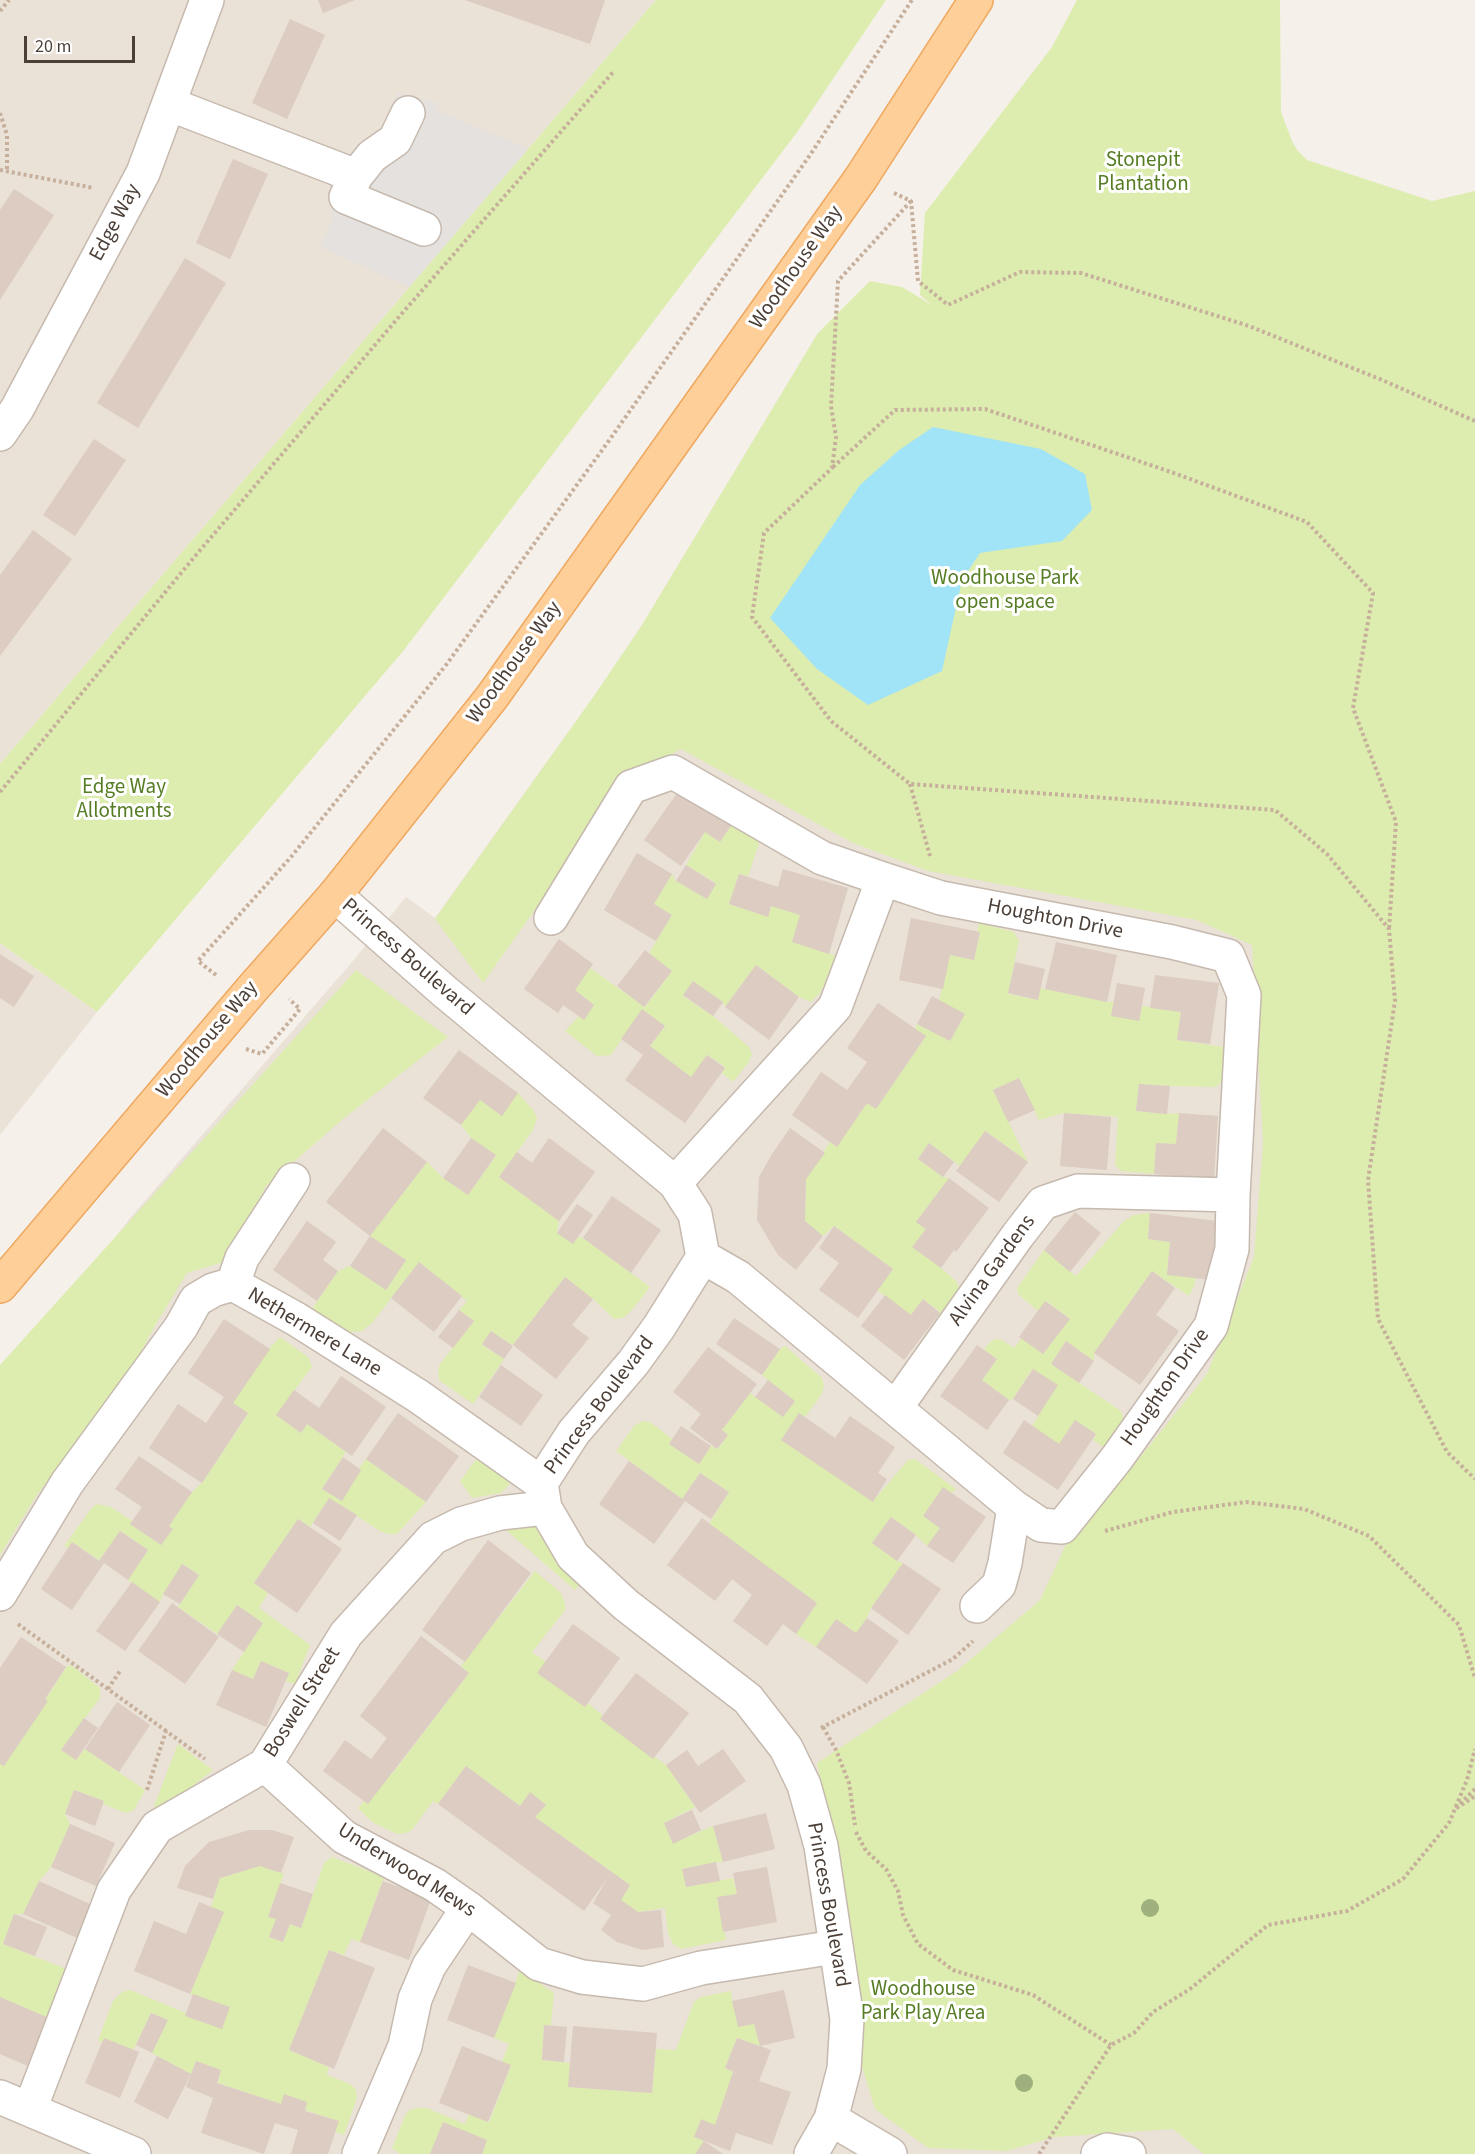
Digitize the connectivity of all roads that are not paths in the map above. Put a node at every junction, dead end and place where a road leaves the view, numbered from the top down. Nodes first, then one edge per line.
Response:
1 (207, 0) edge
2 (976, 0) edge
3 (168, 104) junction
4 (408, 113) dead end
5 (356, 176) junction
6 (424, 229) dead end
7 (0, 434) edge
8 (883, 879) junction
9 (335, 895) junction
10 (551, 918) dead end
11 (294, 1180) dead end
12 (675, 1183) junction
13 (1233, 1195) junction
14 (703, 1257) junction
15 (232, 1284) junction
16 (0, 1286) edge
17 (896, 1407) junction
18 (543, 1495) junction
19 (1014, 1507) junction
20 (4, 1606) edge
21 (978, 1620) road end
22 (265, 1765) junction
23 (468, 1908) junction
24 (835, 1947) junction
25 (0, 2097) edge
26 (30, 2109) junction
27 (831, 2119) junction
28 (134, 2154) edge
29 (359, 2154) edge
30 (811, 2154) edge
31 (890, 2154) edge
32 (1098, 2154) edge
33 (1129, 2154) edge

1 - 3 street, Edge Way
2 - 9 main road, Woodhouse Way
3 - 5 street
3 - 7 street, Edge Way
4 - 5 street
5 - 6 street
8 - 10 street, Houghton Drive
8 - 12 street
8 - 13 street, Houghton Drive
9 - 12 street, Princess Boulevard
9 - 16 main road, Woodhouse Way
11 - 15 street
12 - 14 street, Princess Boulevard
13 - 17 street, Alvina Gardens
13 - 19 street, Houghton Drive
14 - 17 street
14 - 18 street, Princess Boulevard
15 - 18 street, Nethermere Lane
15 - 20 street, Nethermere Lane
17 - 19 street
18 - 22 street, Boswell Street
18 - 24 street, Princess Boulevard
19 - 21 street
22 - 23 street, Underwood Mews
22 - 26 street, Boswell Street
23 - 24 street, Underwood Mews
23 - 29 street
24 - 27 street, Princess Boulevard
25 - 26 street
26 - 28 street
27 - 30 street, Princess Boulevard
27 - 31 street
32 - 33 street

